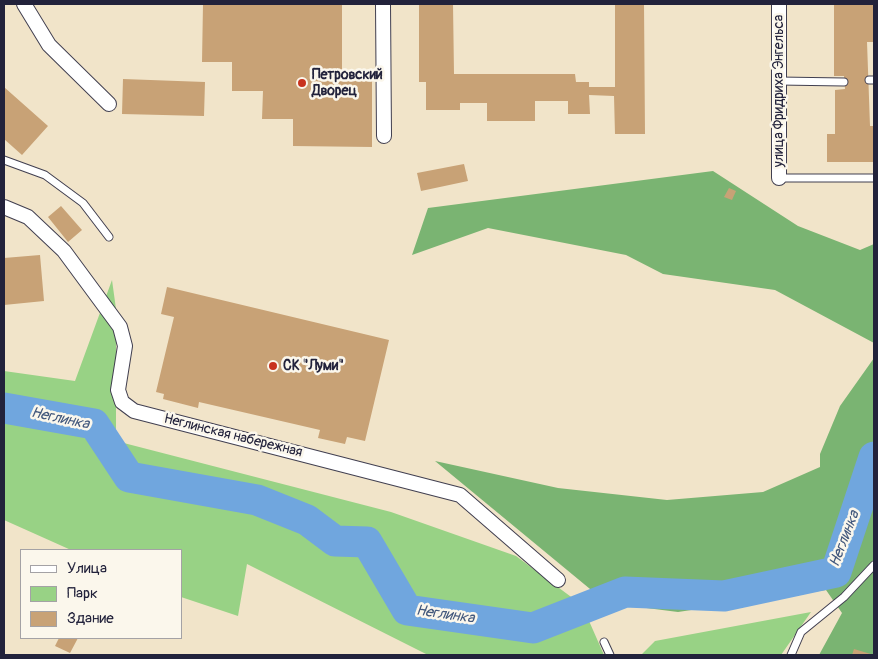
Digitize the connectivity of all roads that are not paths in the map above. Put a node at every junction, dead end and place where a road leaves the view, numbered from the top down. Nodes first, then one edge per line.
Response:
1 (24, 4) edge
2 (383, 4) edge
3 (779, 4) edge
4 (779, 81) junction
5 (844, 82) dead end
6 (109, 104) dead end
7 (384, 136) dead end
8 (4, 160) edge
9 (779, 178) joint
10 (874, 178) edge
11 (4, 207) edge
12 (109, 237) dead end
13 (874, 564) edge
14 (558, 580) dead end
15 (604, 642) dead end
16 (610, 655) edge
17 (790, 655) edge

1 - 6 street
2 - 7 street
3 - 4 street, улица Фридриха Энгельса
4 - 5 lane
4 - 9 street, улица Фридриха Энгельса
8 - 12 lane
9 - 10 lane
11 - 14 street, Неглинская набережная
13 - 17 lane
15 - 16 lane

